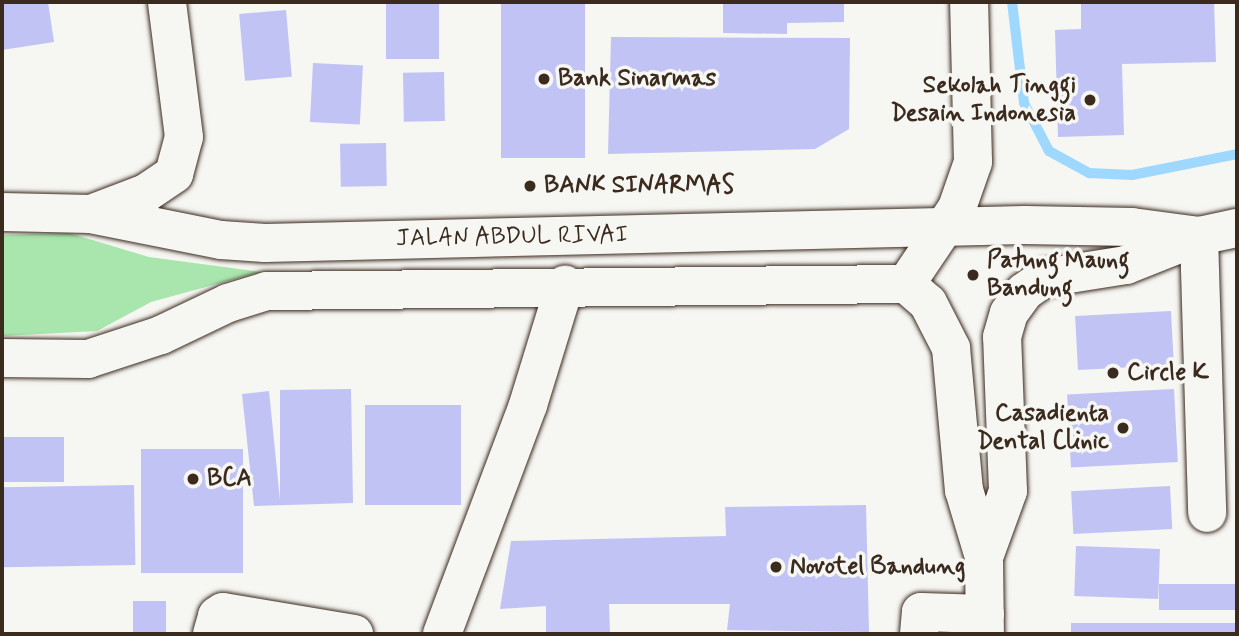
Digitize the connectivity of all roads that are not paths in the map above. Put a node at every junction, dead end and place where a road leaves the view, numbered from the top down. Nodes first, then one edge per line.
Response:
1 (167, 2) edge
2 (969, 2) edge
3 (973, 162) junction
4 (2, 212) edge
5 (91, 214) junction
6 (1026, 225) junction
7 (943, 228) junction
8 (1237, 229) edge
9 (1199, 236) junction
10 (905, 284) junction
11 (565, 285) junction
12 (2, 358) edge
13 (1206, 513) dead end
14 (984, 557) junction
15 (985, 624) edge
16 (339, 631) edge
17 (212, 634) edge
18 (442, 634) edge
19 (919, 634) edge

1 - 5 main road
2 - 3 main road
3 - 6 main road
3 - 7 main road
4 - 5 main road, JALAN ABDUL RIVAI
5 - 7 main road, JALAN ABDUL RIVAI
6 - 7 main road, JALAN ABDUL RIVAI
6 - 9 main road, JALAN ABDUL RIVAI
7 - 10 main road
8 - 9 main road
9 - 13 main road
9 - 14 main road
10 - 11 main road, JALAN ABDUL RIVAI
10 - 14 main road
11 - 12 main road, JALAN ABDUL RIVAI
11 - 18 main road
14 - 15 main road
15 - 19 main road
16 - 17 main road

